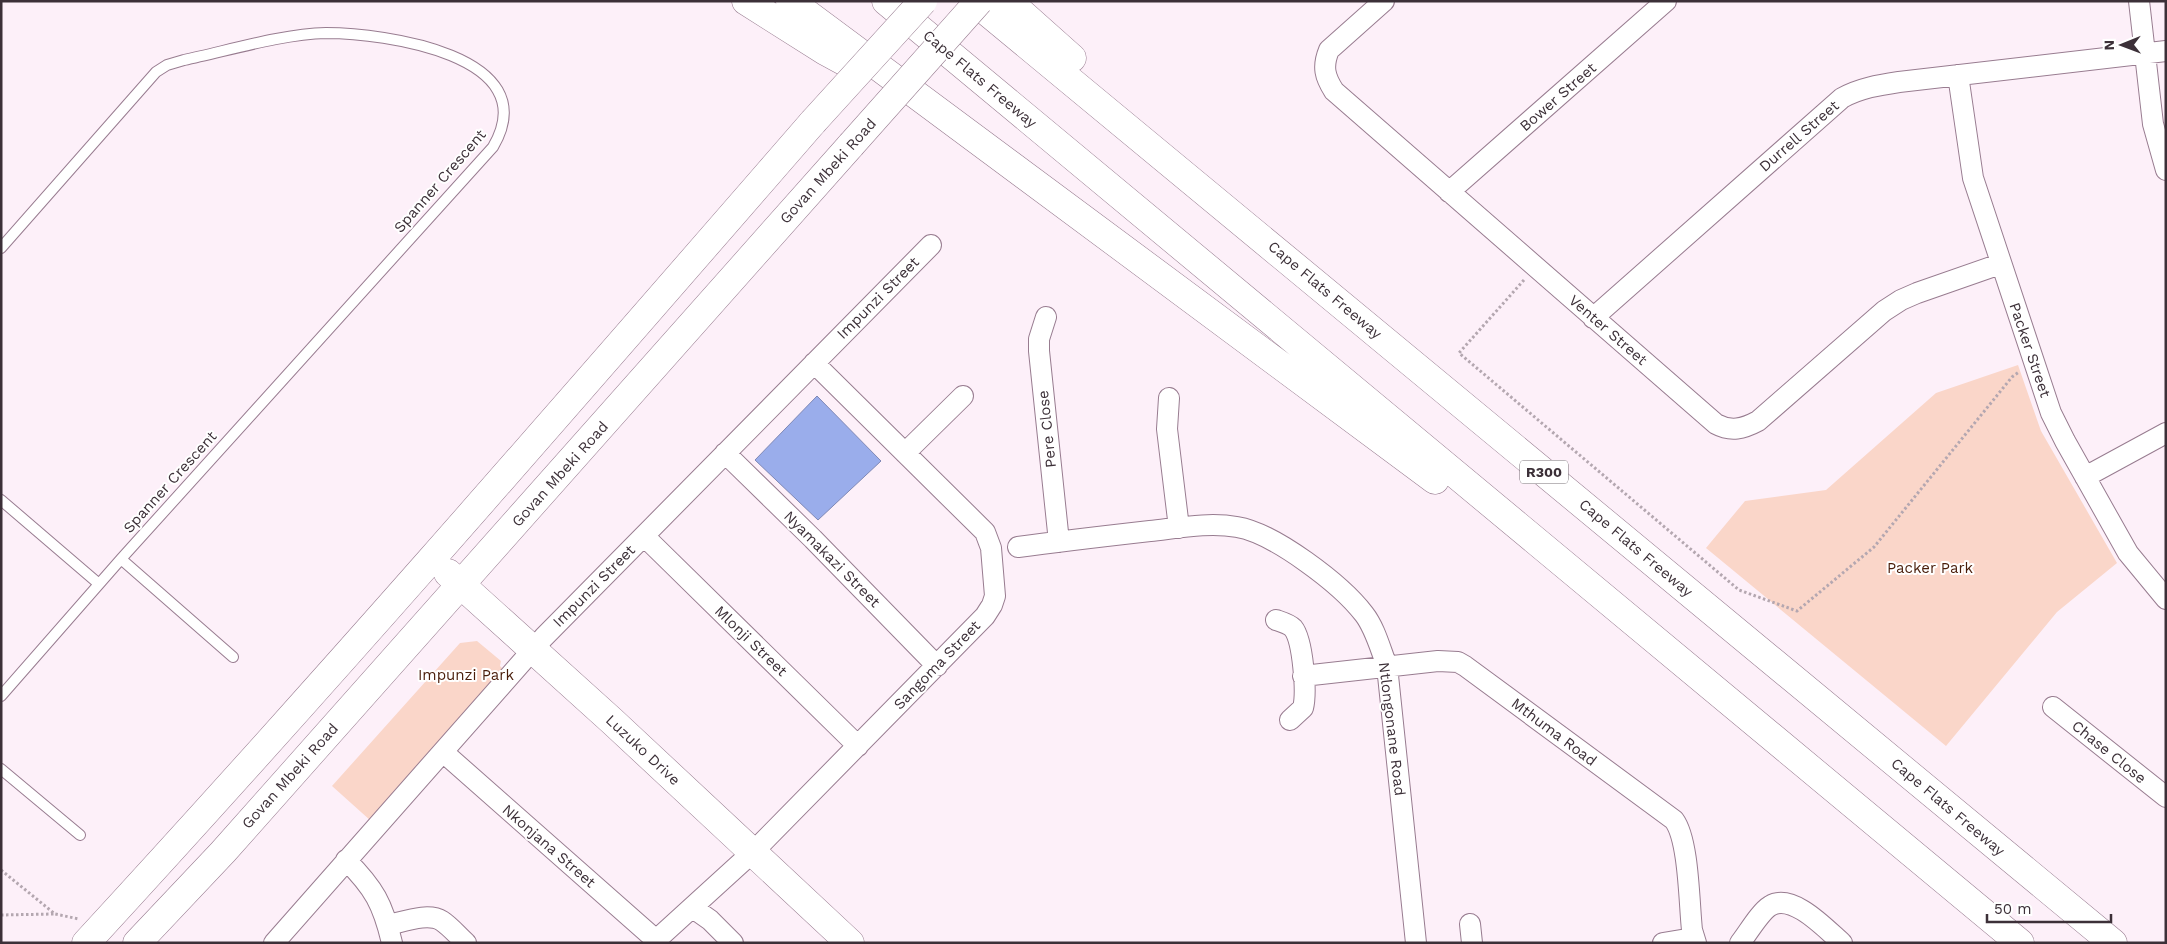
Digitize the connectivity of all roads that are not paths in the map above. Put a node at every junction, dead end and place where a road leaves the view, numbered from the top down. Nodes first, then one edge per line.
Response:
1 (746, 1) edge
2 (790, 1) edge
3 (886, 1) edge
4 (924, 1) edge
5 (974, 1) edge
6 (979, 1) edge
7 (1008, 1) edge
8 (1384, 1) edge
9 (1666, 1) edge
10 (2139, 1) edge
11 (2166, 51) edge
12 (2145, 54) junction
13 (1958, 75) junction
14 (943, 114) junction
15 (2166, 170) edge
16 (1449, 192) junction
17 (931, 245) dead end
18 (1, 248) edge
19 (2000, 264) junction
20 (1356, 315) junction
21 (1046, 317) dead end
22 (1593, 318) junction
23 (814, 363) junction
24 (963, 396) dead end
25 (1169, 398) dead end
26 (2166, 433) edge
27 (725, 453) junction
28 (905, 453) junction
29 (2085, 477) junction
30 (1, 500) edge
31 (1179, 528) junction
32 (644, 536) junction
33 (1059, 542) junction
34 (1018, 547) dead end
35 (121, 559) junction
36 (433, 559) junction
37 (99, 584) junction
38 (461, 585) junction
39 (1586, 585) junction
40 (2166, 600) edge
41 (1276, 620) dead end
42 (533, 650) junction
43 (233, 656) dead end
44 (937, 666) junction
45 (1387, 666) junction
46 (1304, 676) junction
47 (1, 696) edge
48 (2052, 707) dead end
49 (1290, 720) dead end
50 (858, 746) junction
51 (443, 752) junction
52 (1, 769) edge
53 (2166, 797) edge
54 (80, 835) dead end
55 (754, 851) junction
56 (346, 860) junction
57 (693, 908) junction
58 (84, 931) edge
59 (390, 934) edge
60 (655, 941) edge
61 (1694, 941) edge
62 (137, 943) edge
63 (274, 943) edge
64 (466, 943) edge
65 (733, 943) edge
66 (850, 943) edge
67 (1416, 943) edge
68 (1663, 943) edge
69 (1740, 943) edge
70 (1842, 943) edge
71 (2020, 943) edge
72 (2114, 943) edge

1 - 14 main road
2 - 14 main road
3 - 39 main road, Cape Flats Freeway
4 - 36 main road, bridge
5 - 20 main road, Cape Flats Freeway / R300
6 - 38 main road, Govan Mbeki Road, bridge
7 - 20 main road
8 - 16 street, Venter Street
9 - 16 street, Bower Street
10 - 12 street
11 - 12 street, Durrell Street
12 - 13 street, Durrell Street
12 - 15 street
13 - 19 street, Packer Street
13 - 22 street, Durrell Street
14 - 39 main road
16 - 22 street, Venter Street
17 - 23 street, Impunzi Street
18 - 35 lane, Spanner Crescent
19 - 22 street, Venter Street
19 - 29 street, Packer Street
20 - 72 main road, Cape Flats Freeway / R300
21 - 33 street, Pere Close
23 - 27 street, Impunzi Street
23 - 28 street, Sangoma Street
24 - 28 street
25 - 31 street
26 - 29 street
27 - 32 street, Impunzi Street
27 - 44 street, Nyamakazi Street
28 - 44 street, Sangoma Street
29 - 40 street, Packer Street
30 - 37 lane
31 - 33 street, Ntlongonane Road
31 - 45 street, Ntlongonane Road
32 - 42 street, Impunzi Street
32 - 50 street, Mlonji Street
33 - 34 street, Ntlongonane Road
35 - 37 lane, Spanner Crescent
35 - 43 lane
36 - 38 main road, Luzuko Drive
36 - 58 main road
37 - 47 lane, Spanner Crescent
38 - 42 main road, Luzuko Drive
38 - 62 main road, Govan Mbeki Road
39 - 71 main road, Cape Flats Freeway
41 - 46 street
42 - 51 street, Impunzi Street
42 - 55 main road, Luzuko Drive
44 - 50 street, Sangoma Street
45 - 46 street, Mthuma Road
45 - 61 street, Mthuma Road
45 - 67 street, Ntlongonane Road
46 - 49 street
48 - 53 street, Chase Close
50 - 55 street, Sangoma Street
51 - 56 street, Impunzi Street
51 - 60 street, Nkonjana Street
52 - 54 lane
55 - 57 street, Sangoma Street
55 - 66 main road, Luzuko Drive
56 - 59 street
56 - 63 street, Impunzi Street
57 - 60 street, Sangoma Street
57 - 65 street
59 - 64 street
61 - 68 street
69 - 70 street

